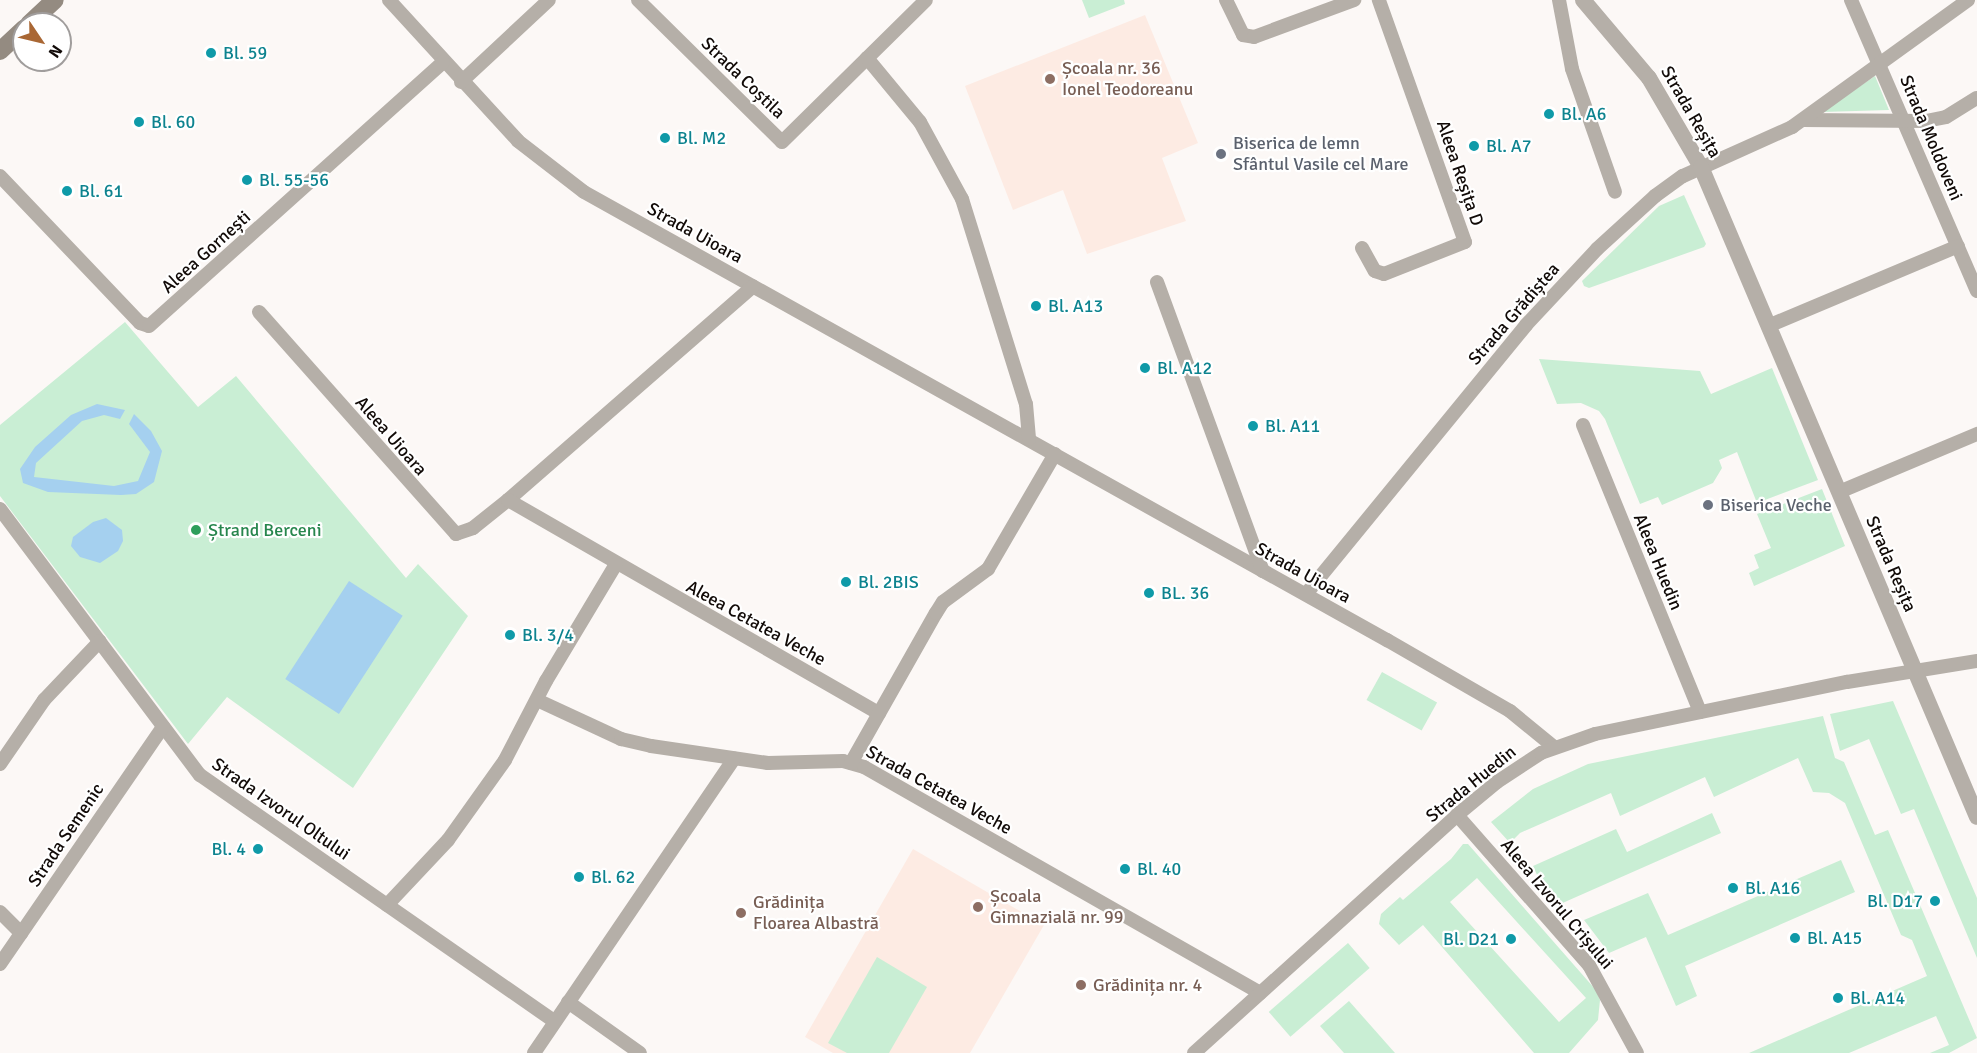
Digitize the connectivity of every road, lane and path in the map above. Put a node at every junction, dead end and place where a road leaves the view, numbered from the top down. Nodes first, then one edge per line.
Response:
1 (54, 0) edge
2 (389, 0) edge
3 (549, 0) edge
4 (638, 0) edge
5 (926, 0) edge
6 (1226, 0) edge
7 (1354, 0) edge
8 (1379, 0) edge
9 (1559, 0) edge
10 (1583, 0) edge
11 (1851, 0) edge
12 (1968, 0) edge
13 (42, 12) edge
14 (12, 40) edge
15 (0, 51) edge
16 (867, 58) junction
17 (443, 62) junction
18 (1879, 65) junction
19 (462, 82) junction
20 (1977, 98) edge
21 (1803, 120) junction
22 (1905, 123) junction
23 (1701, 167) junction
24 (0, 176) edge
25 (1615, 192) dead end
26 (1958, 246) junction
27 (1362, 248) dead end
28 (1157, 282) dead end
29 (753, 286) junction
30 (1977, 291) edge
31 (259, 312) dead end
32 (1768, 326) junction
33 (1583, 425) dead end
34 (1977, 434) edge
35 (1029, 439) junction
36 (1055, 454) junction
37 (1839, 492) junction
38 (508, 500) junction
39 (0, 509) edge
40 (616, 564) junction
41 (1263, 571) junction
42 (1306, 594) junction
43 (100, 641) junction
44 (1977, 661) edge
45 (1915, 670) junction
46 (537, 700) junction
47 (1700, 712) junction
48 (879, 713) junction
49 (163, 727) junction
50 (5, 745) edge
51 (1554, 747) junction
52 (734, 759) junction
53 (851, 763) junction
54 (0, 764) edge
55 (1457, 816) junction
56 (1977, 817) edge
57 (387, 905) junction
58 (0, 912) edge
59 (21, 933) junction
60 (0, 964) edge
61 (1260, 993) junction
62 (568, 1002) junction
63 (555, 1022) junction
64 (534, 1053) edge
65 (640, 1053) edge
66 (1194, 1053) edge
67 (1637, 1053) edge

1 - 13 main road
2 - 17 street, Strada Uioara
3 - 19 street
4 - 16 street, Strada Coștila
5 - 16 street, Strada Coștila
6 - 7 street
8 - 27 street, Aleea Reșița D
9 - 25 street
10 - 23 street, Strada Reșița
11 - 18 street, Strada Moldoveni
12 - 18 street, Strada Grădiștea
14 - 15 main road
16 - 35 street
17 - 19 street, Strada Uioara
17 - 24 street, Aleea Gornești
18 - 21 street, Strada Grădiștea
18 - 22 street, Strada Moldoveni
19 - 29 street, Strada Uioara
20 - 22 street, Strada Grădiștea
21 - 22 street, Strada Grădiștea
21 - 23 street, Strada Grădiștea
22 - 26 street, Strada Moldoveni
23 - 32 street, Strada Reșița
23 - 42 street, Strada Grădiștea
26 - 30 street, Strada Moldoveni
26 - 32 street
28 - 41 street
29 - 35 street, Strada Uioara
29 - 38 street, Aleea Uioara
31 - 38 street, Aleea Uioara
32 - 37 street, Strada Reșița
33 - 47 street, Aleea Huedin
34 - 37 street
35 - 36 street, Strada Uioara
36 - 41 street, Strada Uioara
36 - 48 street
37 - 45 street, Strada Reșița
38 - 40 street
39 - 43 street, Strada Izvorul Oltului
40 - 46 street
40 - 48 street, Aleea Cetatea Veche
41 - 42 street, Strada Uioara
42 - 51 street, Strada Uioara
43 - 49 street, Strada Izvorul Oltului
43 - 50 street
44 - 45 street, Strada Huedin
45 - 47 street, Strada Huedin
45 - 56 street, Strada Reșița
46 - 52 street, Strada Cetatea Veche
46 - 57 street
47 - 51 street, Strada Huedin
48 - 53 street
49 - 57 street, Strada Izvorul Oltului
49 - 59 street, Strada Semenic
50 - 54 street
51 - 55 street, Strada Huedin
52 - 53 street, Strada Cetatea Veche
52 - 62 street
53 - 61 street, Strada Cetatea Veche
55 - 61 street, Strada Huedin
55 - 67 street, Aleea Izvorul Crișului
57 - 63 street, Strada Izvorul Oltului
58 - 59 street
59 - 60 street, Strada Semenic
61 - 66 street, Strada Huedin
62 - 63 street
62 - 65 street
63 - 64 street

